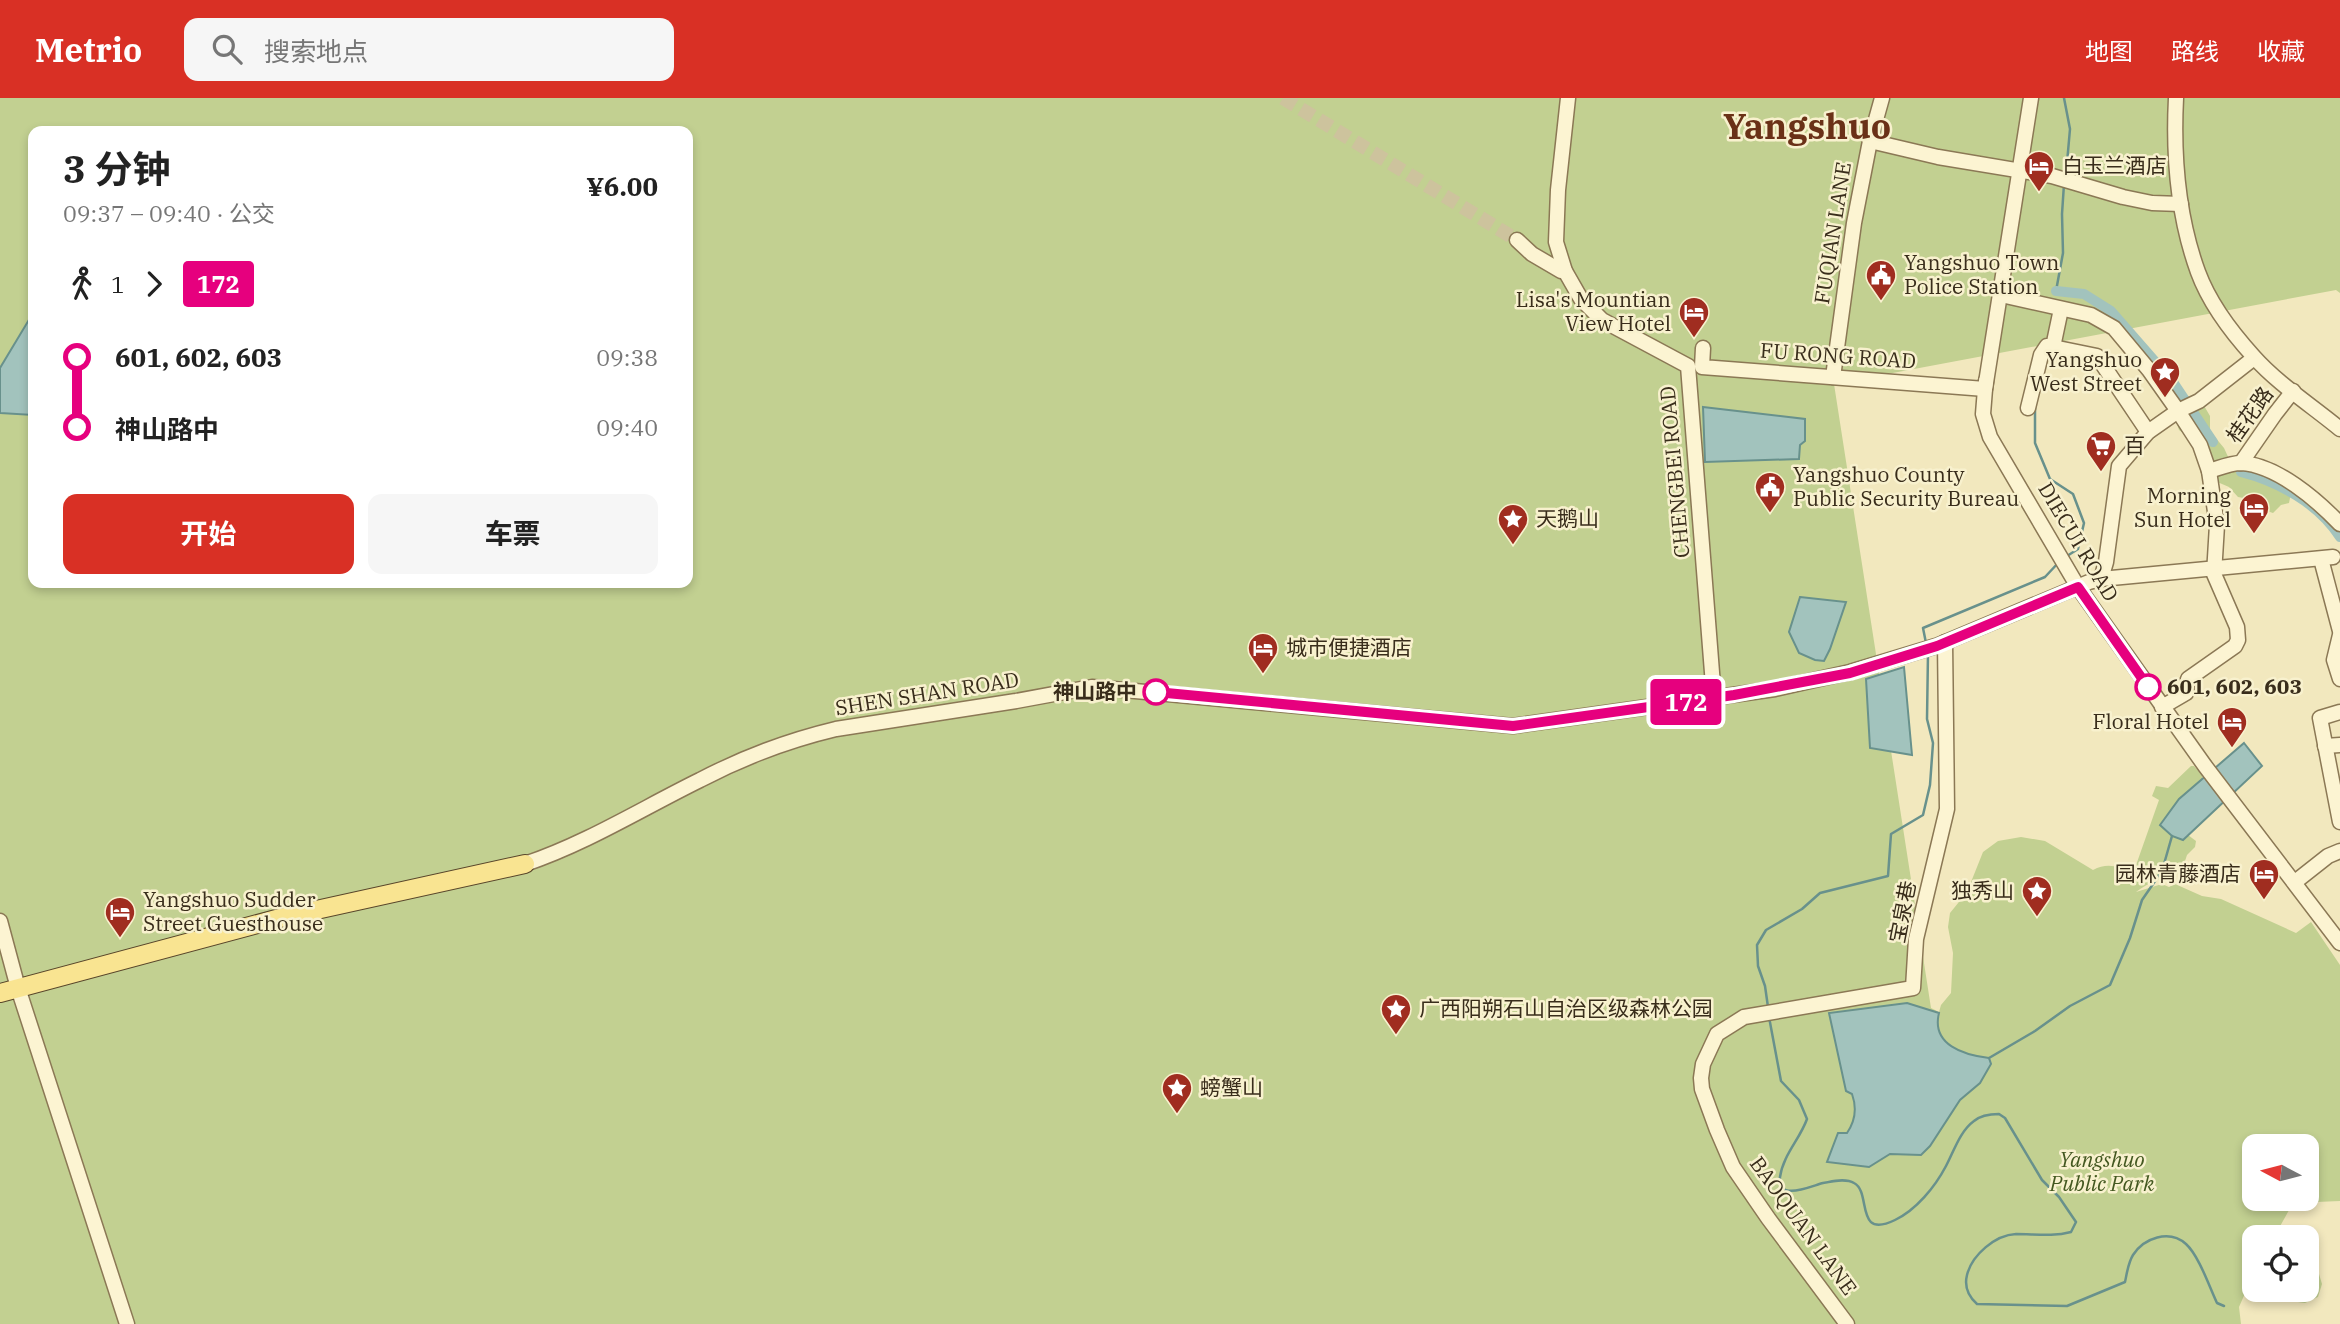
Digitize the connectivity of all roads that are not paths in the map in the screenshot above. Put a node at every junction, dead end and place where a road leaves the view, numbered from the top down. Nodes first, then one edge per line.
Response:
1 (1568, 98) edge
2 (1881, 98) edge
3 (2031, 98) edge
4 (2176, 98) edge
5 (1870, 141) junction
6 (2021, 170) junction
7 (2180, 204) junction
8 (1517, 240) tunnel mouth
9 (1565, 271) junction
10 (2001, 295) junction
11 (2059, 308) junction
12 (2053, 347) junction
13 (1703, 348) dead end
14 (2254, 358) junction
15 (1695, 367) junction
16 (1833, 377) junction
17 (1978, 388) junction
18 (2294, 391) junction
19 (2028, 408) dead end
20 (2178, 411) junction
21 (2340, 429) edge
22 (2148, 432) junction
23 (2241, 463) junction
24 (2209, 471) junction
25 (2340, 524) edge
26 (2216, 567) junction
27 (2101, 579) junction
28 (2078, 587) junction
29 (2340, 633) edge
30 (1941, 644) junction
31 (2340, 680) edge
32 (1714, 698) junction
33 (2162, 707) junction
34 (2340, 712) edge
35 (2332, 746) edge
36 (2340, 822) edge
37 (2340, 852) edge
38 (525, 864) joint
39 (2295, 882) junction
40 (0, 921) edge
41 (2340, 943) edge
42 (18, 988) junction
43 (0, 993) edge
44 (1717, 1034) joint
45 (127, 1324) edge
46 (1847, 1324) edge

1 - 9 street, CHENGBEI ROAD
2 - 5 street, FUQIAN LANE
3 - 6 street, DIECUI ROAD
3 - 17 street
4 - 7 street
5 - 6 street
5 - 16 street, FUQIAN LANE
6 - 7 street
6 - 10 street, DIECUI ROAD
7 - 14 street
8 - 9 street
9 - 15 street, CHENGBEI ROAD
10 - 11 street
10 - 17 street, DIECUI ROAD
11 - 12 street
11 - 20 street
12 - 19 street
12 - 22 street
13 - 15 street
14 - 18 street
14 - 20 street
15 - 16 street, FU RONG ROAD
15 - 17 street
15 - 32 street, CHENGBEI ROAD
16 - 17 street, FU RONG ROAD
17 - 28 street, DIECUI ROAD
18 - 21 street
18 - 23 street, 桂花路
20 - 22 street
20 - 24 street
22 - 27 street
23 - 24 street
23 - 25 street
24 - 26 street
26 - 27 street, SHEN SHAN ROAD
26 - 29 street, SHEN SHAN ROAD
26 - 33 street
27 - 28 street, SHEN SHAN ROAD
28 - 30 street, SHEN SHAN ROAD
28 - 33 street, DIECUI ROAD
29 - 31 street
30 - 32 street, SHEN SHAN ROAD
30 - 44 street, 宝泉巷
32 - 38 street, SHEN SHAN ROAD
33 - 39 street, DIECUI ROAD
34 - 35 street
35 - 36 street
37 - 39 street
38 - 42 main road
39 - 41 street, DIECUI ROAD
40 - 42 street
42 - 43 main road
42 - 45 street
44 - 46 street, BAOQUAN LANE

